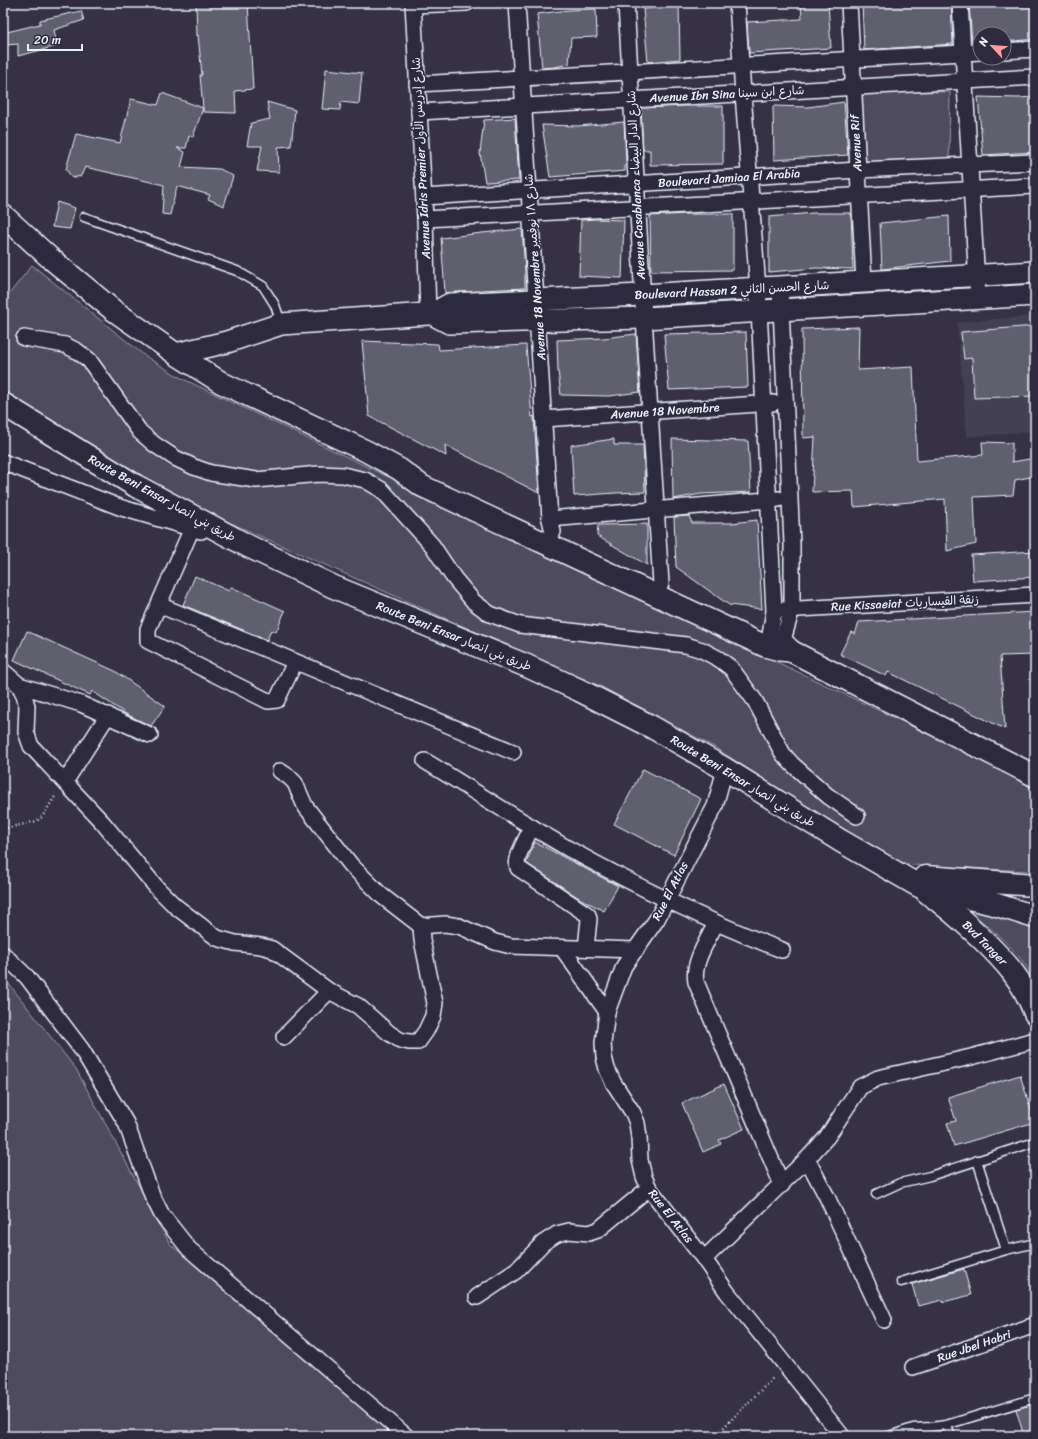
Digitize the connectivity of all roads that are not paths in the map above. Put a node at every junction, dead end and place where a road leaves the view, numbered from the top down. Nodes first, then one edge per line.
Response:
1 (467, 3) edge
2 (517, 3) edge
3 (626, 3) edge
4 (738, 3) edge
5 (849, 3) edge
6 (960, 3) edge
7 (413, 4) edge
8 (1035, 49) edge
9 (1012, 50) edge
10 (972, 52) edge
11 (963, 53) junction
12 (852, 59) junction
13 (741, 66) junction
14 (629, 72) junction
15 (1035, 77) edge
16 (522, 78) junction
17 (965, 81) junction
18 (417, 84) junction
19 (853, 87) junction
20 (743, 94) junction
21 (631, 100) junction
22 (524, 106) junction
23 (419, 112) junction
24 (1035, 162) edge
25 (970, 165) junction
26 (858, 170) junction
27 (749, 176) junction
28 (636, 184) junction
29 (1035, 186) edge
30 (529, 190) junction
31 (971, 190) junction
32 (859, 196) junction
33 (424, 197) junction
34 (751, 202) junction
35 (637, 208) junction
36 (531, 213) junction
37 (84, 217) dead end
38 (425, 219) junction
39 (10, 225) edge
40 (1035, 272) edge
41 (976, 276) junction
42 (864, 282) junction
43 (780, 287) junction
44 (758, 289) junction
45 (1035, 295) edge
46 (642, 296) junction
47 (978, 299) junction
48 (536, 300) junction
49 (781, 310) junction
50 (759, 311) junction
51 (430, 314) junction
52 (644, 318) junction
53 (539, 321) junction
54 (281, 324) junction
55 (24, 338) dead end
56 (176, 354) junction
57 (786, 402) junction
58 (764, 403) junction
59 (3, 404) edge
60 (650, 412) junction
61 (544, 419) junction
62 (3, 462) edge
63 (399, 469) junction
64 (790, 498) junction
65 (768, 500) junction
66 (656, 510) junction
67 (552, 525) junction
68 (192, 528) junction
69 (248, 546) junction
70 (661, 584) junction
71 (1035, 595) edge
72 (159, 605) junction
73 (792, 609) junction
74 (774, 611) junction
75 (778, 645) junction
76 (295, 662) junction
77 (3, 671) edge
78 (19, 685) junction
79 (108, 715) junction
80 (150, 735) dead end
81 (512, 752) dead end
82 (425, 761) dead end
83 (725, 769) junction
84 (280, 771) dead end
85 (1035, 776) edge
86 (65, 782) junction
87 (857, 816) dead end
88 (532, 826) junction
89 (911, 881) junction
90 (1035, 885) edge
91 (666, 899) junction
92 (1035, 917) edge
93 (716, 923) junction
94 (421, 926) junction
95 (562, 948) junction
96 (586, 948) junction
97 (636, 950) junction
98 (782, 950) dead end
99 (3, 954) edge
100 (329, 992) junction
101 (607, 1012) junction
102 (1035, 1013) edge
103 (284, 1037) dead end
104 (1035, 1040) edge
105 (1035, 1142) edge
106 (807, 1159) junction
107 (977, 1160) junction
108 (782, 1185) junction
109 (649, 1188) junction
110 (876, 1194) dead end
111 (1035, 1243) edge
112 (1006, 1250) junction
113 (704, 1258) junction
114 (901, 1282) dead end
115 (477, 1297) dead end
116 (884, 1320) dead end
117 (1035, 1325) edge
118 (913, 1367) dead end
119 (1035, 1398) edge
120 (946, 1425) junction
121 (406, 1436) edge
122 (842, 1436) edge
123 (889, 1436) edge
124 (951, 1436) edge

1 - 7 street
2 - 16 street, Avenue 18 Novembre شارع ١٨ نوفمبر
3 - 14 street, Avenue Casablanca شارع الدار البيضاء
4 - 13 street
5 - 12 street, Avenue Rif
6 - 11 street
7 - 18 street, Avenue Idris Premier شارع إدريس الأول
8 - 9 street
10 - 11 street
11 - 12 street
11 - 17 street
12 - 13 street
12 - 19 street, Avenue Rif
13 - 14 street
13 - 20 street
14 - 16 street
14 - 21 street, Avenue Casablanca شارع الدار البيضاء
15 - 17 street, Avenue Ibn Sina شارع ابن سينا
16 - 18 street
16 - 22 street, Avenue 18 Novembre شارع ١٨ نوفمبر
17 - 19 street, Avenue Ibn Sina شارع ابن سينا
17 - 25 street
18 - 23 street, Avenue Idris Premier شارع إدريس الأول
19 - 20 street, Avenue Ibn Sina شارع ابن سينا
19 - 26 street, Avenue Rif
20 - 21 street, Avenue Ibn Sina شارع ابن سينا
20 - 27 street
21 - 22 street, Avenue Ibn Sina شارع ابن سينا
21 - 28 street, Avenue Casablanca شارع الدار البيضاء
22 - 23 street, Avenue Ibn Sina شارع ابن سينا
22 - 30 street, Avenue 18 Novembre شارع ١٨ نوفمبر
23 - 33 street, Avenue Idris Premier شارع إدريس الأول
24 - 25 street, Boulevard Jamiaa El Arabia
25 - 26 street, Boulevard Jamiaa El Arabia
25 - 31 street
26 - 27 street, Boulevard Jamiaa El Arabia
26 - 32 street, Avenue Rif
27 - 28 street, Boulevard Jamiaa El Arabia
27 - 34 street
28 - 30 street, Boulevard Jamiaa El Arabia
28 - 35 street, Avenue Casablanca شارع الدار البيضاء
29 - 31 street, Boulevard Jamiaa El Arabia
30 - 33 street, Boulevard Jamiaa El Arabia
30 - 36 street, Avenue 18 Novembre شارع ١٨ نوفمبر
31 - 32 street, Boulevard Jamiaa El Arabia
31 - 41 street
32 - 34 street, Boulevard Jamiaa El Arabia
32 - 42 street, Avenue Rif
33 - 38 street, Avenue Idris Premier شارع إدريس الأول
34 - 35 street, Boulevard Jamiaa El Arabia
34 - 44 street
35 - 36 street, Boulevard Jamiaa El Arabia
35 - 46 street, Avenue Casablanca شارع الدار البيضاء
36 - 38 street, Boulevard Jamiaa El Arabia
36 - 48 street, Avenue 18 Novembre شارع ١٨ نوفمبر
37 - 54 lane
38 - 51 street, Avenue Idris Premier شارع إدريس الأول
39 - 56 main road
40 - 41 main road, Boulevard Hassan 2 شارع الحسن الثاني
41 - 42 main road, Boulevard Hassan 2 شارع الحسن الثاني
41 - 47 street
42 - 43 main road, Boulevard Hassan 2 شارع الحسن الثاني
43 - 44 main road, Boulevard Hassan 2 شارع الحسن الثاني
43 - 49 street
44 - 46 main road, Boulevard Hassan 2 شارع الحسن الثاني
44 - 50 street
45 - 47 main road, Boulevard Hassan 2 شارع الحسن الثاني
46 - 48 main road, Boulevard Hassan 2 شارع الحسن الثاني
46 - 52 street, Avenue Casablanca شارع الدار البيضاء
47 - 49 main road, Boulevard Hassan 2 شارع الحسن الثاني
48 - 51 main road, Boulevard Hassan 2 شارع الحسن الثاني
48 - 53 street, Avenue 18 Novembre شارع ١٨ نوفمبر
49 - 50 main road, Boulevard Hassan 2 شارع الحسن الثاني
49 - 57 street
50 - 52 main road, Boulevard Hassan 2 شارع الحسن الثاني
50 - 58 street
51 - 53 main road, Boulevard Hassan 2 شارع الحسن الثاني
51 - 54 main road, Boulevard Hassan 2 شارع الحسن الثاني
52 - 53 main road, Boulevard Hassan 2 شارع الحسن الثاني
52 - 60 street, Avenue Casablanca شارع الدار البيضاء
53 - 61 street, Avenue 18 Novembre شارع ١٨ نوفمبر
54 - 56 main road, Boulevard Hassan 2 شارع الحسن الثاني
55 - 87 street
56 - 63 main road
57 - 58 street, Avenue 18 Novembre
57 - 64 street
58 - 60 street, Avenue 18 Novembre
58 - 65 street
59 - 69 main road, Route Beni Ensar طريق بني انصار
60 - 61 street, Avenue 18 Novembre
60 - 66 street, Avenue Casablanca شارع الدار البيضاء
61 - 67 street, Avenue 18 Novembre شارع ١٨ نوفمبر
62 - 68 street
63 - 67 main road
63 - 75 main road
64 - 65 street
64 - 73 street
65 - 66 street
65 - 74 street
66 - 67 street
66 - 70 street, Avenue Casablanca شارع الدار البيضاء
67 - 70 main road
68 - 69 street
68 - 72 street
69 - 83 main road, Route Beni Ensar طريق بني انصار
70 - 75 main road
71 - 73 street, Rue Kissaeiat زنقة القيساريات
72 - 76 street
72 - 76 street
73 - 74 street, Rue Kissaeiat زنقة القيساريات
73 - 75 street
74 - 75 street
75 - 85 main road
76 - 81 street
77 - 78 street
78 - 79 street
78 - 86 street
79 - 80 street
79 - 86 street
82 - 88 street
83 - 89 main road, Route Beni Ensar طريق بني انصار
83 - 91 street, Rue El Atlas
84 - 94 street
86 - 100 street
88 - 91 street
88 - 96 street
89 - 90 main road, Route Beni Ensar طريق بني انصار
89 - 92 main road, Route Beni Ensar طريق بني انصار
89 - 102 main road, Bvd Tanger
91 - 93 street
91 - 97 street, Rue El Atlas
93 - 98 street
93 - 108 street
94 - 95 street
94 - 100 street
95 - 96 street
95 - 101 street
96 - 97 street
97 - 101 street, Rue El Atlas
99 - 121 street
100 - 103 street
101 - 109 street, Rue El Atlas
104 - 106 street
105 - 107 lane
106 - 108 street
106 - 116 street
107 - 110 lane
107 - 112 lane
108 - 113 street
109 - 113 street, Rue El Atlas
109 - 115 street
111 - 112 lane
112 - 114 lane
113 - 122 street, Rue El Atlas
117 - 118 street, Rue Jbel Habri
119 - 120 lane
120 - 123 lane
120 - 124 lane

